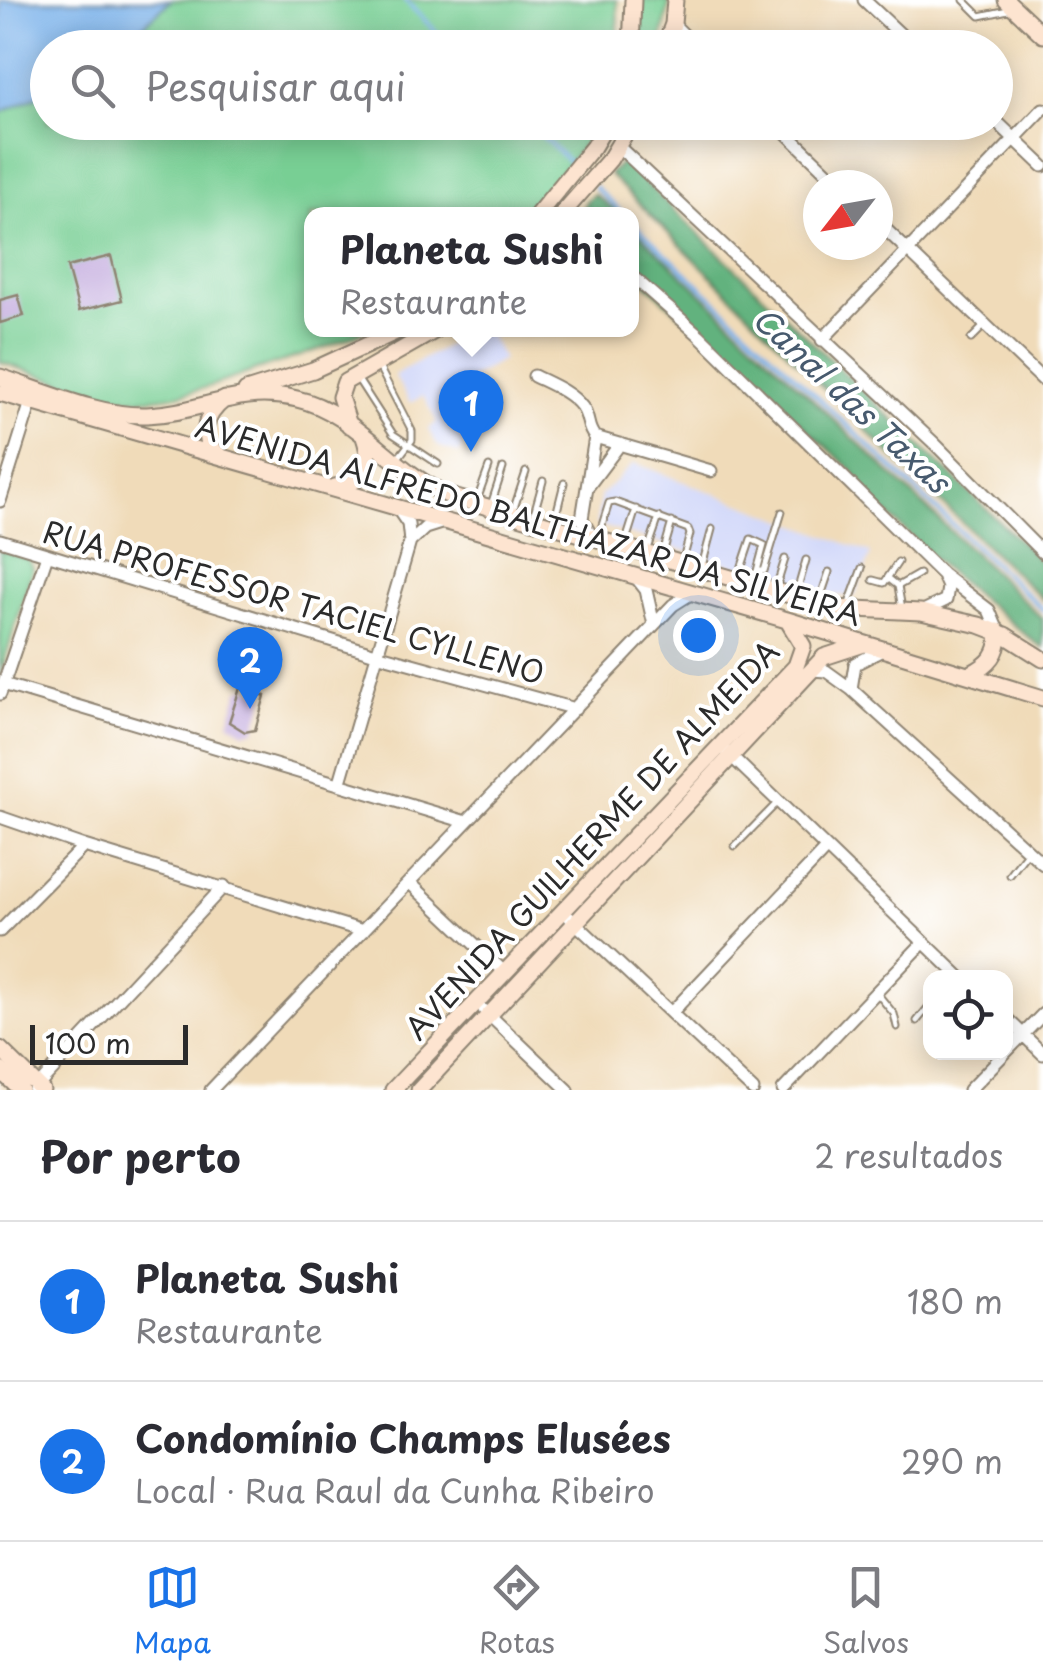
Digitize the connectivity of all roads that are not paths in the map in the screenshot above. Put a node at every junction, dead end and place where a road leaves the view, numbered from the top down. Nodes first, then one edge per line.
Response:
1 (633, 0) edge
2 (864, 0) edge
3 (964, 0) edge
4 (1011, 5) edge
5 (632, 30) edge
6 (896, 30) edge
7 (1043, 35) edge
8 (1043, 109) edge
9 (1014, 138) joint
10 (597, 140) edge
11 (622, 140) edge
12 (794, 140) edge
13 (1012, 140) edge
14 (614, 153) junction
15 (1043, 166) edge
16 (825, 170) edge
17 (544, 207) edge
18 (567, 207) edge
19 (893, 237) edge
20 (906, 250) junction
21 (639, 281) edge
22 (985, 324) junction
23 (385, 337) edge
24 (424, 337) edge
25 (971, 339) dead end
26 (822, 340) junction
27 (378, 364) junction
28 (356, 375) junction
29 (534, 376) dead end
30 (0, 377) edge
31 (1043, 380) edge
32 (0, 393) edge
33 (228, 397) junction
34 (31, 402) junction
35 (348, 424) junction
36 (364, 437) junction
37 (595, 437) junction
38 (620, 444) junction
39 (408, 446) junction
40 (222, 458) junction
41 (394, 464) junction
42 (438, 464) dead end
43 (489, 466) dead end
44 (503, 468) dead end
45 (712, 471) dead end
46 (526, 472) dead end
47 (543, 481) dead end
48 (564, 483) dead end
49 (331, 487) junction
50 (587, 489) junction
51 (0, 501) edge
52 (483, 505) junction
53 (397, 508) junction
54 (636, 509) junction
55 (782, 512) dead end
56 (512, 514) junction
57 (658, 517) junction
58 (582, 519) junction
59 (532, 520) junction
60 (444, 522) junction
61 (672, 522) junction
62 (558, 527) junction
63 (712, 529) dead end
64 (595, 538) junction
65 (0, 540) edge
66 (410, 542) junction
67 (624, 546) junction
68 (1043, 553) edge
69 (654, 555) junction
70 (47, 556) junction
71 (784, 559) dead end
72 (806, 560) dead end
73 (898, 562) dead end
74 (682, 563) junction
75 (862, 568) dead end
76 (701, 569) junction
77 (829, 572) dead end
78 (919, 574) dead end
79 (942, 574) junction
80 (635, 576) junction
81 (750, 578) junction
82 (888, 578) junction
83 (874, 580) dead end
84 (898, 586) junction
85 (775, 591) junction
86 (692, 592) junction
87 (795, 598) junction
88 (819, 604) junction
89 (847, 609) junction
90 (902, 612) junction
91 (921, 612) junction
92 (787, 620) junction
93 (654, 625) junction
94 (998, 631) junction
95 (864, 644) junction
96 (884, 649) junction
97 (376, 654) junction
98 (1043, 659) edge
99 (812, 670) junction
100 (970, 674) junction
101 (2, 689) edge
102 (850, 689) junction
103 (1043, 698) edge
104 (574, 709) junction
105 (726, 751) junction
106 (340, 782) junction
107 (778, 802) junction
108 (0, 816) edge
109 (466, 822) junction
110 (84, 846) junction
111 (735, 846) dead end
112 (825, 850) junction
113 (1029, 850) junction
114 (1043, 864) edge
115 (1010, 875) dead end
116 (410, 882) junction
117 (224, 886) junction
118 (569, 917) junction
119 (0, 931) edge
120 (364, 931) junction
121 (923, 943) junction
122 (952, 970) edge
123 (505, 973) junction
124 (876, 992) junction
125 (477, 1002) junction
126 (672, 1013) junction
127 (923, 1014) edge
128 (1043, 1014) edge
129 (489, 1015) junction
130 (917, 1021) dead end
131 (1013, 1024) edge
132 (896, 1027) dead end
133 (1024, 1034) junction
134 (0, 1049) edge
135 (1043, 1054) edge
136 (0, 1070) edge
137 (34, 1089) edge
138 (211, 1090) edge
139 (394, 1090) edge
140 (419, 1090) edge
141 (568, 1090) edge
142 (753, 1090) edge
143 (783, 1090) edge
144 (970, 1090) edge

1 - 5 street
2 - 6 street
3 - 4 lane
4 - 7 street
8 - 9 street
9 - 15 street
10 - 17 street
11 - 14 street
12 - 16 street
13 - 20 street
14 - 18 street
14 - 26 street
19 - 20 street
20 - 22 street
20 - 26 street
21 - 79 street
22 - 25 lane
22 - 31 street
23 - 33 street
24 - 27 street
26 - 68 street
27 - 28 street
27 - 39 lane
28 - 35 street
28 - 39 lane
29 - 37 street
30 - 33 street, AVENIDA ALFREDO BALTHAZAR DA SILVEIRA
32 - 34 street, AVENIDA ALFREDO BALTHAZAR DA SILVEIRA
33 - 35 street, AVENIDA ALFREDO BALTHAZAR DA SILVEIRA
33 - 40 street
34 - 40 street, AVENIDA ALFREDO BALTHAZAR DA SILVEIRA
34 - 51 street
35 - 36 street, AVENIDA ALFREDO BALTHAZAR DA SILVEIRA
36 - 41 street, AVENIDA ALFREDO BALTHAZAR DA SILVEIRA
36 - 49 street
37 - 38 street
37 - 50 street
38 - 45 street
38 - 50 street
39 - 41 lane
39 - 42 lane
40 - 49 street, AVENIDA ALFREDO BALTHAZAR DA SILVEIRA
41 - 52 street, AVENIDA ALFREDO BALTHAZAR DA SILVEIRA
43 - 52 lane
44 - 52 lane
46 - 56 lane
47 - 59 lane
48 - 62 lane
49 - 53 street, AVENIDA ALFREDO BALTHAZAR DA SILVEIRA
50 - 58 street
52 - 56 street, AVENIDA ALFREDO BALTHAZAR DA SILVEIRA
53 - 60 street, AVENIDA ALFREDO BALTHAZAR DA SILVEIRA
53 - 66 street
54 - 57 lane
54 - 64 lane
54 - 67 lane
55 - 81 lane
56 - 59 street, AVENIDA ALFREDO BALTHAZAR DA SILVEIRA
57 - 61 lane
57 - 69 lane
58 - 62 street
58 - 64 street
59 - 62 street, AVENIDA ALFREDO BALTHAZAR DA SILVEIRA
60 - 66 street
60 - 80 street, AVENIDA ALFREDO BALTHAZAR DA SILVEIRA
61 - 69 lane
61 - 74 lane
62 - 64 street, AVENIDA ALFREDO BALTHAZAR DA SILVEIRA
63 - 76 lane
64 - 67 street, AVENIDA ALFREDO BALTHAZAR DA SILVEIRA
65 - 70 street, RUA PROFESSOR TACIEL CYLLENO
66 - 97 street
67 - 69 street, AVENIDA ALFREDO BALTHAZAR DA SILVEIRA
69 - 74 street, AVENIDA ALFREDO BALTHAZAR DA SILVEIRA
70 - 97 street, RUA PROFESSOR TACIEL CYLLENO
70 - 101 street
71 - 85 lane
72 - 87 lane
73 - 82 lane
74 - 76 street, AVENIDA ALFREDO BALTHAZAR DA SILVEIRA
75 - 89 lane
76 - 81 street, AVENIDA ALFREDO BALTHAZAR DA SILVEIRA
77 - 88 lane
78 - 84 lane
79 - 91 street
79 - 94 street
80 - 86 street, AVENIDA ALFREDO BALTHAZAR DA SILVEIRA
80 - 93 street
81 - 81 lane
81 - 85 street, AVENIDA ALFREDO BALTHAZAR DA SILVEIRA
82 - 83 lane
82 - 84 lane
84 - 90 lane
85 - 87 street, AVENIDA ALFREDO BALTHAZAR DA SILVEIRA
86 - 92 street, AVENIDA ALFREDO BALTHAZAR DA SILVEIRA
86 - 93 street
87 - 88 street, AVENIDA ALFREDO BALTHAZAR DA SILVEIRA
88 - 89 street, AVENIDA ALFREDO BALTHAZAR DA SILVEIRA
89 - 90 street, AVENIDA ALFREDO BALTHAZAR DA SILVEIRA
90 - 91 street, AVENIDA ALFREDO BALTHAZAR DA SILVEIRA
91 - 94 street, AVENIDA ALFREDO BALTHAZAR DA SILVEIRA
92 - 95 street, AVENIDA ALFREDO BALTHAZAR DA SILVEIRA
92 - 105 street, AVENIDA GUILHERME DE ALMEIDA
93 - 104 street
94 - 98 street, AVENIDA ALFREDO BALTHAZAR DA SILVEIRA
94 - 100 street
95 - 96 street, AVENIDA ALFREDO BALTHAZAR DA SILVEIRA
95 - 99 street, AVENIDA GUILHERME DE ALMEIDA
96 - 100 street, AVENIDA ALFREDO BALTHAZAR DA SILVEIRA
96 - 102 street
97 - 104 street, RUA PROFESSOR TACIEL CYLLENO
97 - 106 street
99 - 102 street
99 - 105 street, AVENIDA GUILHERME DE ALMEIDA
100 - 103 street, AVENIDA ALFREDO BALTHAZAR DA SILVEIRA
101 - 106 street
102 - 113 street
104 - 109 street
105 - 107 street
105 - 118 street, AVENIDA GUILHERME DE ALMEIDA
106 - 109 street
107 - 111 lane
107 - 112 street
108 - 110 street
109 - 116 street
110 - 117 street
110 - 119 street
112 - 121 street
112 - 126 street
113 - 114 street
113 - 115 lane
116 - 120 street
116 - 123 street
117 - 120 street
117 - 137 street
118 - 123 street, AVENIDA GUILHERME DE ALMEIDA
118 - 126 street
118 - 129 street, AVENIDA GUILHERME DE ALMEIDA
120 - 138 street
121 - 122 street
121 - 124 street
123 - 125 street, AVENIDA GUILHERME DE ALMEIDA
124 - 132 lane
124 - 143 street
125 - 129 street
125 - 139 street, AVENIDA GUILHERME DE ALMEIDA
126 - 142 street
127 - 130 lane
128 - 133 street
129 - 140 street, AVENIDA GUILHERME DE ALMEIDA
129 - 141 street
131 - 133 street
133 - 135 street
133 - 144 street
134 - 137 street
136 - 137 street

